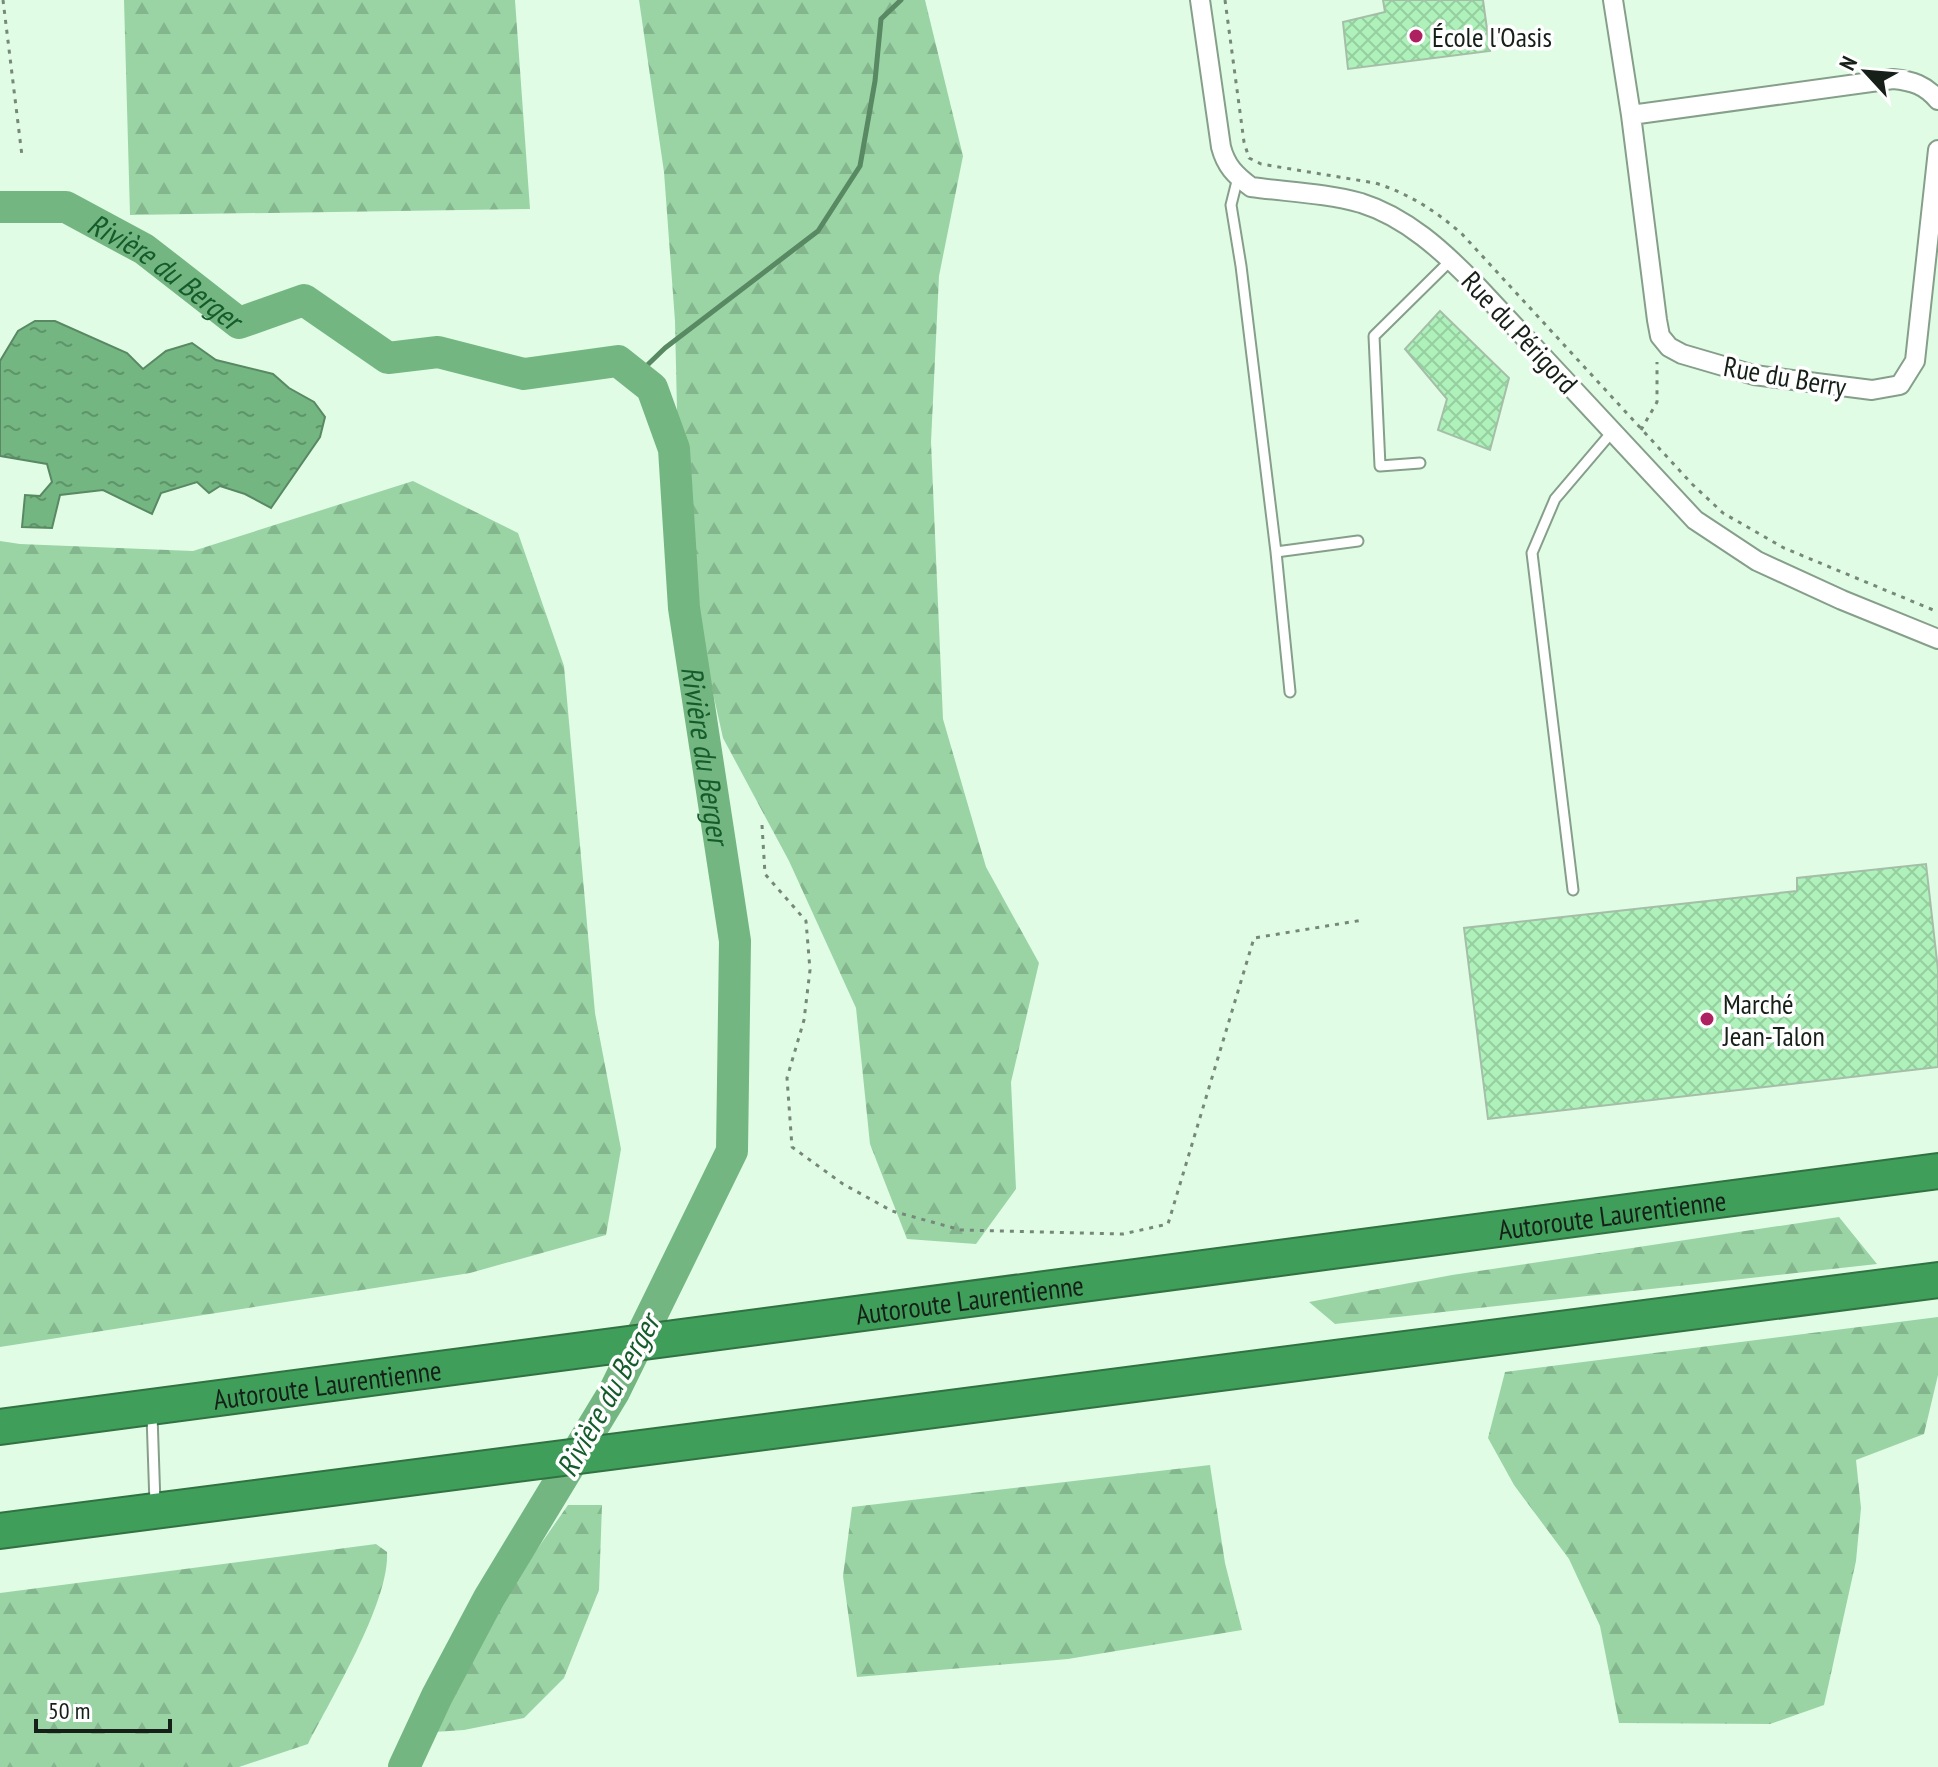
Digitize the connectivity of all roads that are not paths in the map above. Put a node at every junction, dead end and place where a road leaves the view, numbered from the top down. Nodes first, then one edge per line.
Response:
1 (1200, 0) edge
2 (1613, 0) edge
3 (1938, 100) edge
4 (1631, 115) junction
5 (1938, 150) edge
6 (1238, 177) junction
7 (1451, 260) junction
8 (1612, 432) junction
9 (1420, 463) dead end
10 (1358, 541) dead end
11 (1276, 552) junction
12 (1935, 636) edge
13 (1290, 692) dead end
14 (1573, 890) dead end
15 (1938, 1171) edge
16 (1938, 1280) edge
17 (152, 1408) junction
18 (0, 1427) edge
19 (156, 1511) junction
20 (0, 1531) edge

1 - 6 street
2 - 4 street
3 - 4 street
4 - 5 street, Rue du Berry
6 - 7 street, Rue du Périgord
6 - 11 lane
7 - 8 street, Rue du Périgord
7 - 9 lane
8 - 12 street, Rue du Périgord
8 - 14 lane
10 - 11 lane
11 - 13 lane
15 - 17 highway, Autoroute Laurentienne
16 - 19 highway
17 - 18 highway, Autoroute Laurentienne
17 - 19 lane
19 - 20 highway

